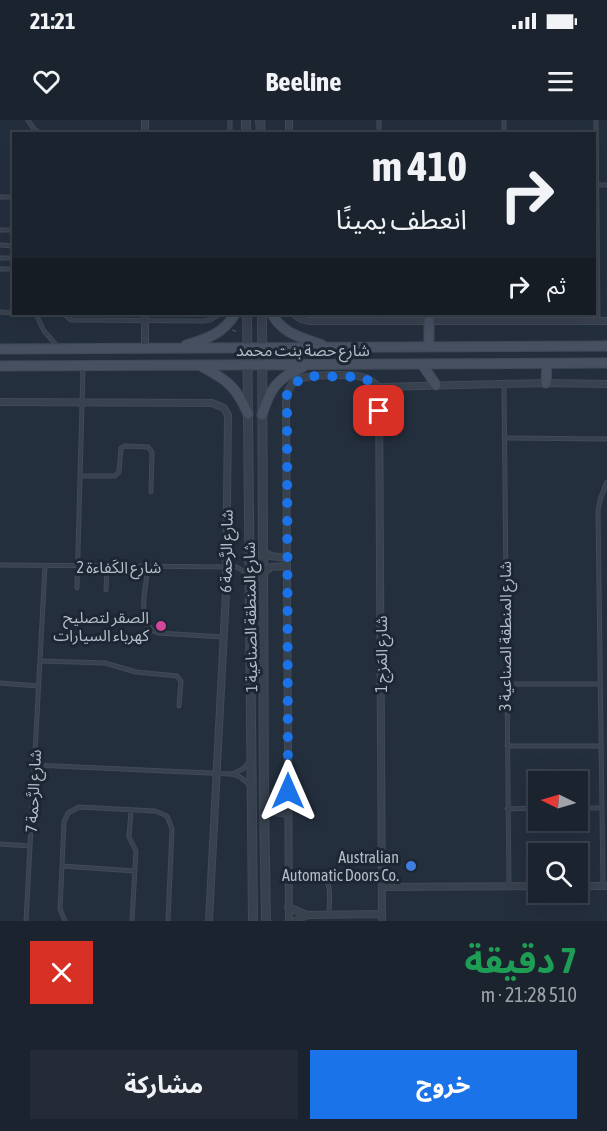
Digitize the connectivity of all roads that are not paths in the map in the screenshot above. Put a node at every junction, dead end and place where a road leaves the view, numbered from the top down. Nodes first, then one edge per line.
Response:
1 (28, 120) edge
2 (596, 120) edge
3 (39, 132) edge
4 (597, 185) junction
5 (607, 185) edge
6 (36, 315) edge
7 (65, 315) edge
8 (218, 315) edge
9 (235, 315) edge
10 (247, 315) edge
11 (262, 315) edge
12 (273, 315) edge
13 (296, 315) edge
14 (505, 315) edge
15 (145, 317) edge
16 (379, 317) edge
17 (429, 321) junction
18 (505, 321) junction
19 (598, 321) junction
20 (607, 321) edge
21 (429, 346) junction
22 (607, 346) edge
23 (145, 347) junction
24 (327, 347) junction
25 (59, 348) junction
26 (175, 348) junction
27 (248, 348) junction
28 (262, 348) junction
29 (0, 349) edge
30 (607, 363) edge
31 (423, 364) junction
32 (547, 364) junction
33 (199, 365) junction
34 (248, 365) junction
35 (262, 365) junction
36 (0, 366) edge
37 (83, 366) junction
38 (307, 366) junction
39 (546, 383) junction
40 (607, 384) edge
41 (436, 385) junction
42 (504, 385) junction
43 (379, 387) junction
44 (0, 402) edge
45 (82, 402) junction
46 (248, 414) junction
47 (262, 415) junction
48 (504, 438) junction
49 (607, 439) edge
50 (81, 476) junction
51 (607, 482) edge
52 (151, 492) dead end
53 (262, 550) junction
54 (287, 558) junction
55 (243, 563) junction
56 (0, 565) edge
57 (79, 566) junction
58 (107, 566) junction
59 (287, 566) junction
60 (45, 567) junction
61 (148, 567) junction
62 (226, 567) junction
63 (262, 573) junction
64 (249, 577) junction
65 (77, 588) dead end
66 (106, 590) dead end
67 (224, 637) junction
68 (250, 638) junction
69 (263, 651) junction
70 (40, 661) junction
71 (0, 683) edge
72 (505, 684) junction
73 (600, 684) junction
74 (38, 686) junction
75 (179, 706) dead end
76 (506, 746) junction
77 (601, 746) junction
78 (252, 759) junction
79 (34, 765) junction
80 (216, 774) junction
81 (231, 774) junction
82 (252, 786) junction
83 (264, 804) junction
84 (602, 807) junction
85 (528, 808) edge
86 (588, 808) edge
87 (507, 809) junction
88 (131, 810) junction
89 (278, 813) junction
90 (288, 813) junction
91 (264, 823) junction
92 (0, 844) edge
93 (30, 846) junction
94 (62, 866) junction
95 (135, 871) junction
96 (288, 876) junction
97 (509, 886) junction
98 (528, 886) edge
99 (588, 886) edge
100 (605, 886) edge
101 (382, 887) junction
102 (288, 907) junction
103 (307, 915) junction
104 (329, 915) junction
105 (382, 918) edge
106 (26, 921) edge
107 (65, 921) edge
108 (132, 921) edge
109 (168, 921) edge
110 (209, 921) edge
111 (253, 921) edge
112 (266, 921) edge
113 (289, 921) edge
114 (295, 921) edge

1 - 3 lane
2 - 4 lane
4 - 5 lane
4 - 19 lane
6 - 25 lane
7 - 15 lane
8 - 15 lane
9 - 26 main road
10 - 27 street, شارع المنطقة الصناعية 1
11 - 28 street, شارع المنطقة الصناعية 1
12 - 24 main road
13 - 16 street
14 - 18 lane
15 - 23 street
16 - 17 street
17 - 18 street
17 - 21 main road
18 - 19 street
19 - 20 street
21 - 22 main road, شارع حصة بنت محمد
21 - 24 main road, شارع حصة بنت محمد
23 - 25 main road, شارع حصة بنت محمد
23 - 26 main road, شارع حصة بنت محمد
24 - 28 main road, شارع حصة بنت محمد
25 - 29 main road, شارع حصة بنت محمد
26 - 27 main road, شارع حصة بنت محمد
27 - 28 main road, شارع حصة بنت محمد
27 - 34 street, شارع المنطقة الصناعية 1
28 - 35 street, شارع المنطقة الصناعية 1
30 - 32 main road, شارع حصة بنت محمد
31 - 32 main road, شارع حصة بنت محمد
31 - 38 main road, شارع حصة بنت محمد
31 - 41 main road
32 - 39 main road
33 - 34 main road, شارع حصة بنت محمد
33 - 37 main road, شارع حصة بنت محمد
33 - 46 main road
34 - 35 main road, شارع حصة بنت محمد
34 - 46 street, شارع المنطقة الصناعية 1
35 - 38 main road, شارع حصة بنت محمد
35 - 47 street, شارع المنطقة الصناعية 1
36 - 37 main road, شارع حصة بنت محمد
37 - 45 lane
38 - 47 main road
39 - 40 street
39 - 42 street
41 - 42 street
41 - 43 street
42 - 48 lane, شارع المنطقة الصناعية 3
43 - 54 street
43 - 101 street, شارع المَزج 1
44 - 45 street, شارع الرَّحمة 6
45 - 50 lane
45 - 62 street, شارع الرَّحمة 6
46 - 55 street, شارع المنطقة الصناعية 1
47 - 53 street, شارع المنطقة الصناعية 1
48 - 49 lane
48 - 72 lane, شارع المنطقة الصناعية 3
50 - 52 lane
50 - 57 lane
51 - 73 lane
53 - 54 street
53 - 63 street, شارع المنطقة الصناعية 1
54 - 59 street
55 - 62 lane, شارع الكَفاءة 2
55 - 64 street, شارع المنطقة الصناعية 1
55 - 64 lane
56 - 60 lane, شارع الكَفاءة 2
57 - 58 lane, شارع الكَفاءة 2
57 - 60 lane, شارع الكَفاءة 2
57 - 65 lane
58 - 61 lane, شارع الكَفاءة 2
58 - 66 lane
59 - 63 street
59 - 90 street
60 - 70 lane, شارع الرَّحمة 7
61 - 62 lane, شارع الكَفاءة 2
61 - 67 lane
62 - 67 street, شارع الرَّحمة 6
63 - 69 street, شارع المنطقة الصناعية 1
64 - 68 street, شارع المنطقة الصناعية 1
67 - 80 street, شارع الرَّحمة 6
68 - 69 street
68 - 78 street, شارع المنطقة الصناعية 1
69 - 83 street, شارع المنطقة الصناعية 1
70 - 74 lane, شارع الرَّحمة 7
70 - 75 lane
71 - 74 lane
72 - 73 lane
72 - 76 lane, شارع المنطقة الصناعية 3
73 - 77 lane
74 - 79 lane, شارع الرَّحمة 7
76 - 77 lane
76 - 87 lane, شارع المنطقة الصناعية 3
77 - 84 lane
78 - 81 lane
78 - 82 street, شارع المنطقة الصناعية 1
79 - 80 lane
79 - 93 lane, شارع الرَّحمة 7
80 - 81 lane
80 - 110 street, شارع الرَّحمة 6
81 - 82 lane
82 - 111 street, شارع المنطقة الصناعية 1
83 - 89 street
83 - 91 street, شارع المنطقة الصناعية 1
84 - 86 lane
84 - 100 lane
85 - 87 lane
87 - 97 lane, شارع المنطقة الصناعية 3
88 - 94 lane
88 - 95 lane
88 - 109 lane
89 - 90 street
89 - 91 street
90 - 96 street
91 - 112 street, شارع المنطقة الصناعية 1
92 - 93 lane
93 - 106 lane, شارع الرَّحمة 7
94 - 95 lane
94 - 107 lane
95 - 108 lane
96 - 102 street
96 - 104 lane
97 - 98 street
97 - 101 street
99 - 100 street
101 - 105 street, شارع المَزج 1
102 - 103 street
102 - 113 street
103 - 104 street
103 - 114 street
104 - 105 street

